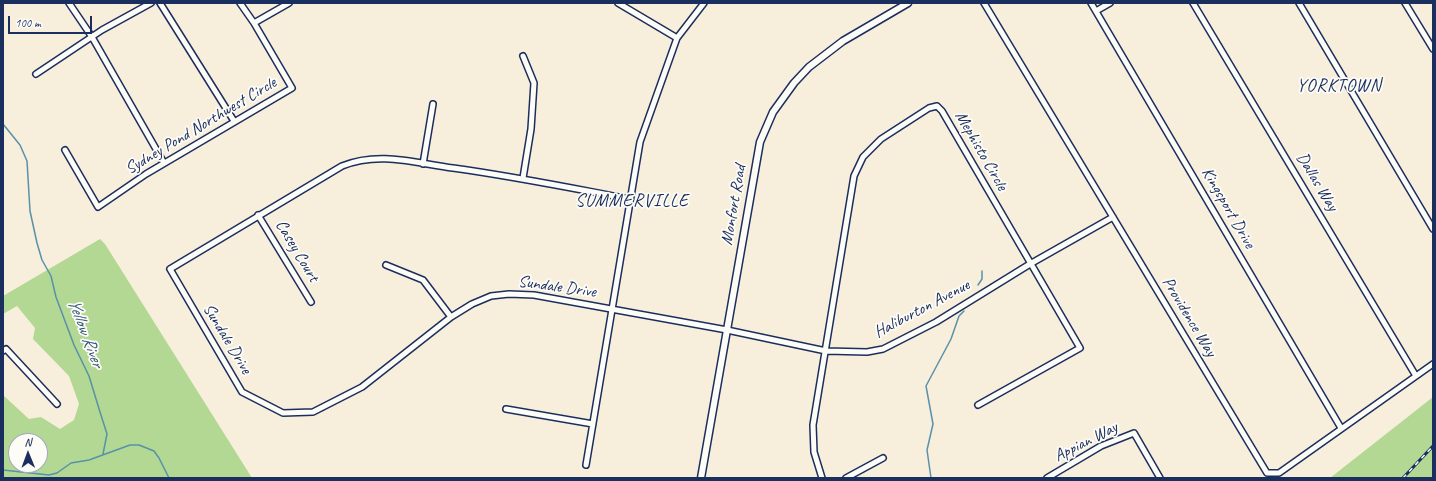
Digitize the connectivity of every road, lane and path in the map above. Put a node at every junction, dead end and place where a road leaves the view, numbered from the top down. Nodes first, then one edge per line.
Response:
1 (69, 3) edge
2 (151, 3) edge
3 (160, 3) edge
4 (240, 3) edge
5 (289, 3) edge
6 (618, 3) edge
7 (704, 3) edge
8 (908, 3) edge
9 (984, 3) edge
10 (1091, 3) edge
11 (1110, 3) edge
12 (1193, 3) edge
13 (1299, 3) edge
14 (1405, 3) edge
15 (1096, 11) junction
16 (254, 23) junction
17 (92, 37) junction
18 (677, 38) junction
19 (1433, 50) edge
20 (524, 56) dead end
21 (36, 74) dead end
22 (433, 104) dead end
23 (234, 121) junction
24 (65, 150) dead end
25 (164, 164) junction
26 (423, 164) junction
27 (523, 178) junction
28 (630, 199) junction
29 (258, 215) junction
30 (1113, 217) junction
31 (1433, 229) edge
32 (1030, 264) junction
33 (386, 265) dead end
34 (311, 302) dead end
35 (612, 310) junction
36 (451, 317) junction
37 (727, 330) junction
38 (3, 351) edge
39 (826, 351) junction
40 (1433, 364) edge
41 (1416, 376) junction
42 (57, 404) dead end
43 (978, 405) dead end
44 (506, 409) dead end
45 (592, 424) junction
46 (1341, 428) junction
47 (883, 458) dead end
48 (586, 465) dead end
49 (701, 478) edge
50 (822, 478) edge
51 (846, 478) edge
52 (1047, 478) edge
53 (1160, 478) edge

1 - 17 street
2 - 17 street
3 - 23 street
4 - 16 street, Sydney Pond Northwest Circle
5 - 16 street
6 - 18 street
7 - 18 street
8 - 37 street, Monfort Road
9 - 30 street, Providence Way
10 - 15 street, Kingsport Drive
11 - 15 street
12 - 41 street, Dallas Way
13 - 31 street
14 - 19 street
15 - 46 street, Kingsport Drive
16 - 23 street, Sydney Pond Northwest Circle
17 - 21 street
17 - 25 street
18 - 28 street
20 - 27 street
22 - 26 street
23 - 25 street, Sydney Pond Northwest Circle
24 - 25 street, Sydney Pond Northwest Circle
26 - 27 street, Sundale Drive
26 - 29 street, Sundale Drive
27 - 28 street, Sundale Drive
28 - 35 street
29 - 34 street, Casey Court
29 - 36 street, Sundale Drive
30 - 32 street, Haliburton Avenue
30 - 46 street, Providence Way
32 - 39 street, Haliburton Avenue
32 - 39 street, Mephisto Circle
32 - 43 street, Mephisto Circle
33 - 36 street
35 - 36 street, Sundale Drive
35 - 37 street, Sundale Drive
35 - 45 street
37 - 39 street, Haliburton Avenue
37 - 49 street, Monfort Road
38 - 42 street
39 - 50 street, Mephisto Circle
40 - 41 street, Providence Way
41 - 46 street, Providence Way
44 - 45 street
45 - 48 street
47 - 51 street
52 - 53 street, Appian Way

